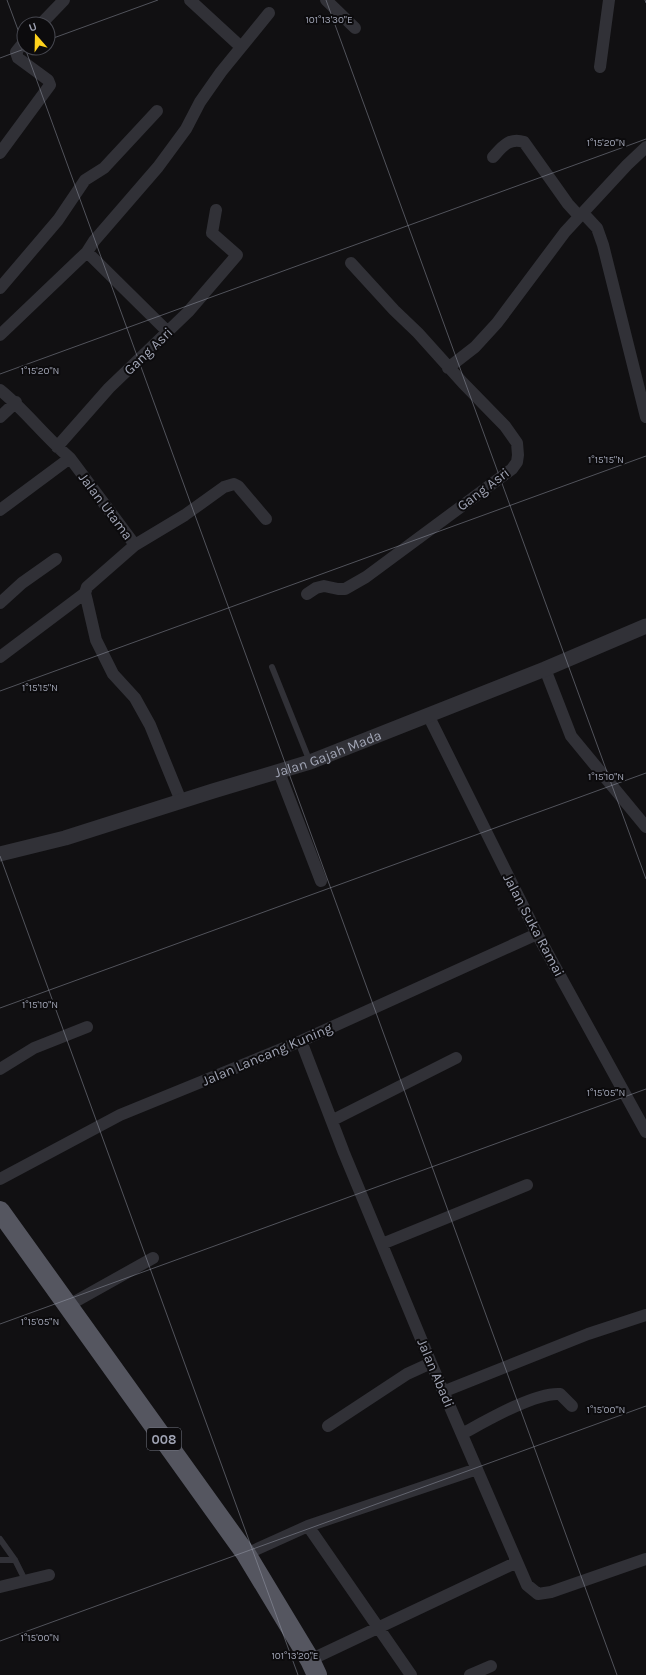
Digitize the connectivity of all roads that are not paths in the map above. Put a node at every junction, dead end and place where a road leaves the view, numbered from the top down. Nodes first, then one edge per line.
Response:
1 (64, 0) edge
2 (190, 0) edge
3 (326, 0) edge
4 (609, 0) edge
5 (269, 13) dead end
6 (49, 16) edge
7 (355, 28) dead end
8 (240, 47) junction
9 (17, 56) edge
10 (600, 67) dead end
11 (157, 111) dead end
12 (646, 147) edge
13 (0, 154) edge
14 (493, 157) dead end
15 (216, 210) dead end
16 (581, 215) junction
17 (87, 252) junction
18 (351, 263) dead end
19 (0, 288) edge
20 (168, 332) junction
21 (0, 335) edge
22 (448, 368) junction
23 (0, 390) edge
24 (16, 402) junction
25 (0, 417) edge
26 (646, 417) edge
27 (57, 447) junction
28 (70, 458) junction
29 (0, 510) edge
30 (266, 519) dead end
31 (135, 546) junction
32 (56, 559) dead end
33 (85, 593) junction
34 (307, 594) dead end
35 (0, 603) edge
36 (646, 626) edge
37 (0, 657) edge
38 (272, 667) dead end
39 (545, 669) junction
40 (428, 715) junction
41 (310, 762) junction
42 (278, 772) junction
43 (181, 801) junction
44 (646, 827) edge
45 (0, 854) edge
46 (321, 881) dead end
47 (537, 934) junction
48 (86, 1027) dead end
49 (301, 1041) junction
50 (456, 1058) dead end
51 (0, 1069) edge
52 (333, 1120) junction
53 (646, 1132) edge
54 (0, 1179) edge
55 (527, 1185) dead end
56 (0, 1211) edge
57 (382, 1244) junction
58 (153, 1258) dead end
59 (69, 1305) junction
60 (646, 1315) edge
61 (431, 1363) junction
62 (444, 1391) junction
63 (572, 1406) dead end
64 (328, 1426) dead end
65 (462, 1434) junction
66 (478, 1468) junction
67 (308, 1526) junction
68 (0, 1539) edge
69 (246, 1554) junction
70 (646, 1559) edge
71 (0, 1560) edge
72 (15, 1560) junction
73 (517, 1562) junction
74 (49, 1575) dead end
75 (25, 1580) junction
76 (0, 1587) edge
77 (377, 1628) junction
78 (491, 1666) dead end
79 (313, 1668) edge
80 (411, 1675) edge
81 (470, 1675) edge

1 - 6 street
2 - 8 street
3 - 7 street
4 - 10 street
5 - 8 street
8 - 17 street
9 - 13 street
11 - 19 street
12 - 16 street
14 - 16 street
15 - 20 street, Gang Asri
16 - 22 street
16 - 26 street
17 - 20 street
17 - 21 street
18 - 22 street, Gang Asri
20 - 27 street, Gang Asri
22 - 34 street, Gang Asri
23 - 24 street, Jalan Utama
24 - 25 street
24 - 27 street, Jalan Utama
27 - 28 street, Jalan Utama
28 - 29 street
28 - 31 street, Jalan Utama
30 - 31 street
31 - 33 street, Jalan Utama
32 - 35 street
33 - 37 street, Jalan Utama
33 - 43 street
36 - 39 street, Jalan Gajah Mada
38 - 41 lane
39 - 40 street, Jalan Gajah Mada
39 - 44 street
40 - 41 street, Jalan Gajah Mada
40 - 47 street, Jalan Suka Ramai
41 - 42 street, Jalan Gajah Mada
42 - 43 street, Jalan Gajah Mada
42 - 46 street
43 - 45 street, Jalan Gajah Mada
47 - 49 street, Jalan Lancang Kuning
47 - 53 street, Jalan Suka Ramai
48 - 51 street
49 - 52 street, Jalan Abadi
49 - 54 street, Jalan Lancang Kuning
50 - 52 street
52 - 57 street, Jalan Abadi
55 - 57 street
56 - 59 highway, 008
57 - 61 street, Jalan Abadi
58 - 59 street
59 - 69 highway, 008
60 - 62 street
61 - 62 street, Jalan Abadi
61 - 64 street
62 - 65 street, Jalan Abadi
63 - 65 street
65 - 66 street, Jalan Abadi
66 - 67 street
66 - 73 street, Jalan Abadi
67 - 69 street
67 - 77 street
68 - 72 lane
69 - 79 highway, 008
70 - 73 street, Jalan Abadi
71 - 72 lane
72 - 75 lane
73 - 77 street
74 - 75 street
75 - 76 street
77 - 79 street
77 - 80 street
78 - 81 street

